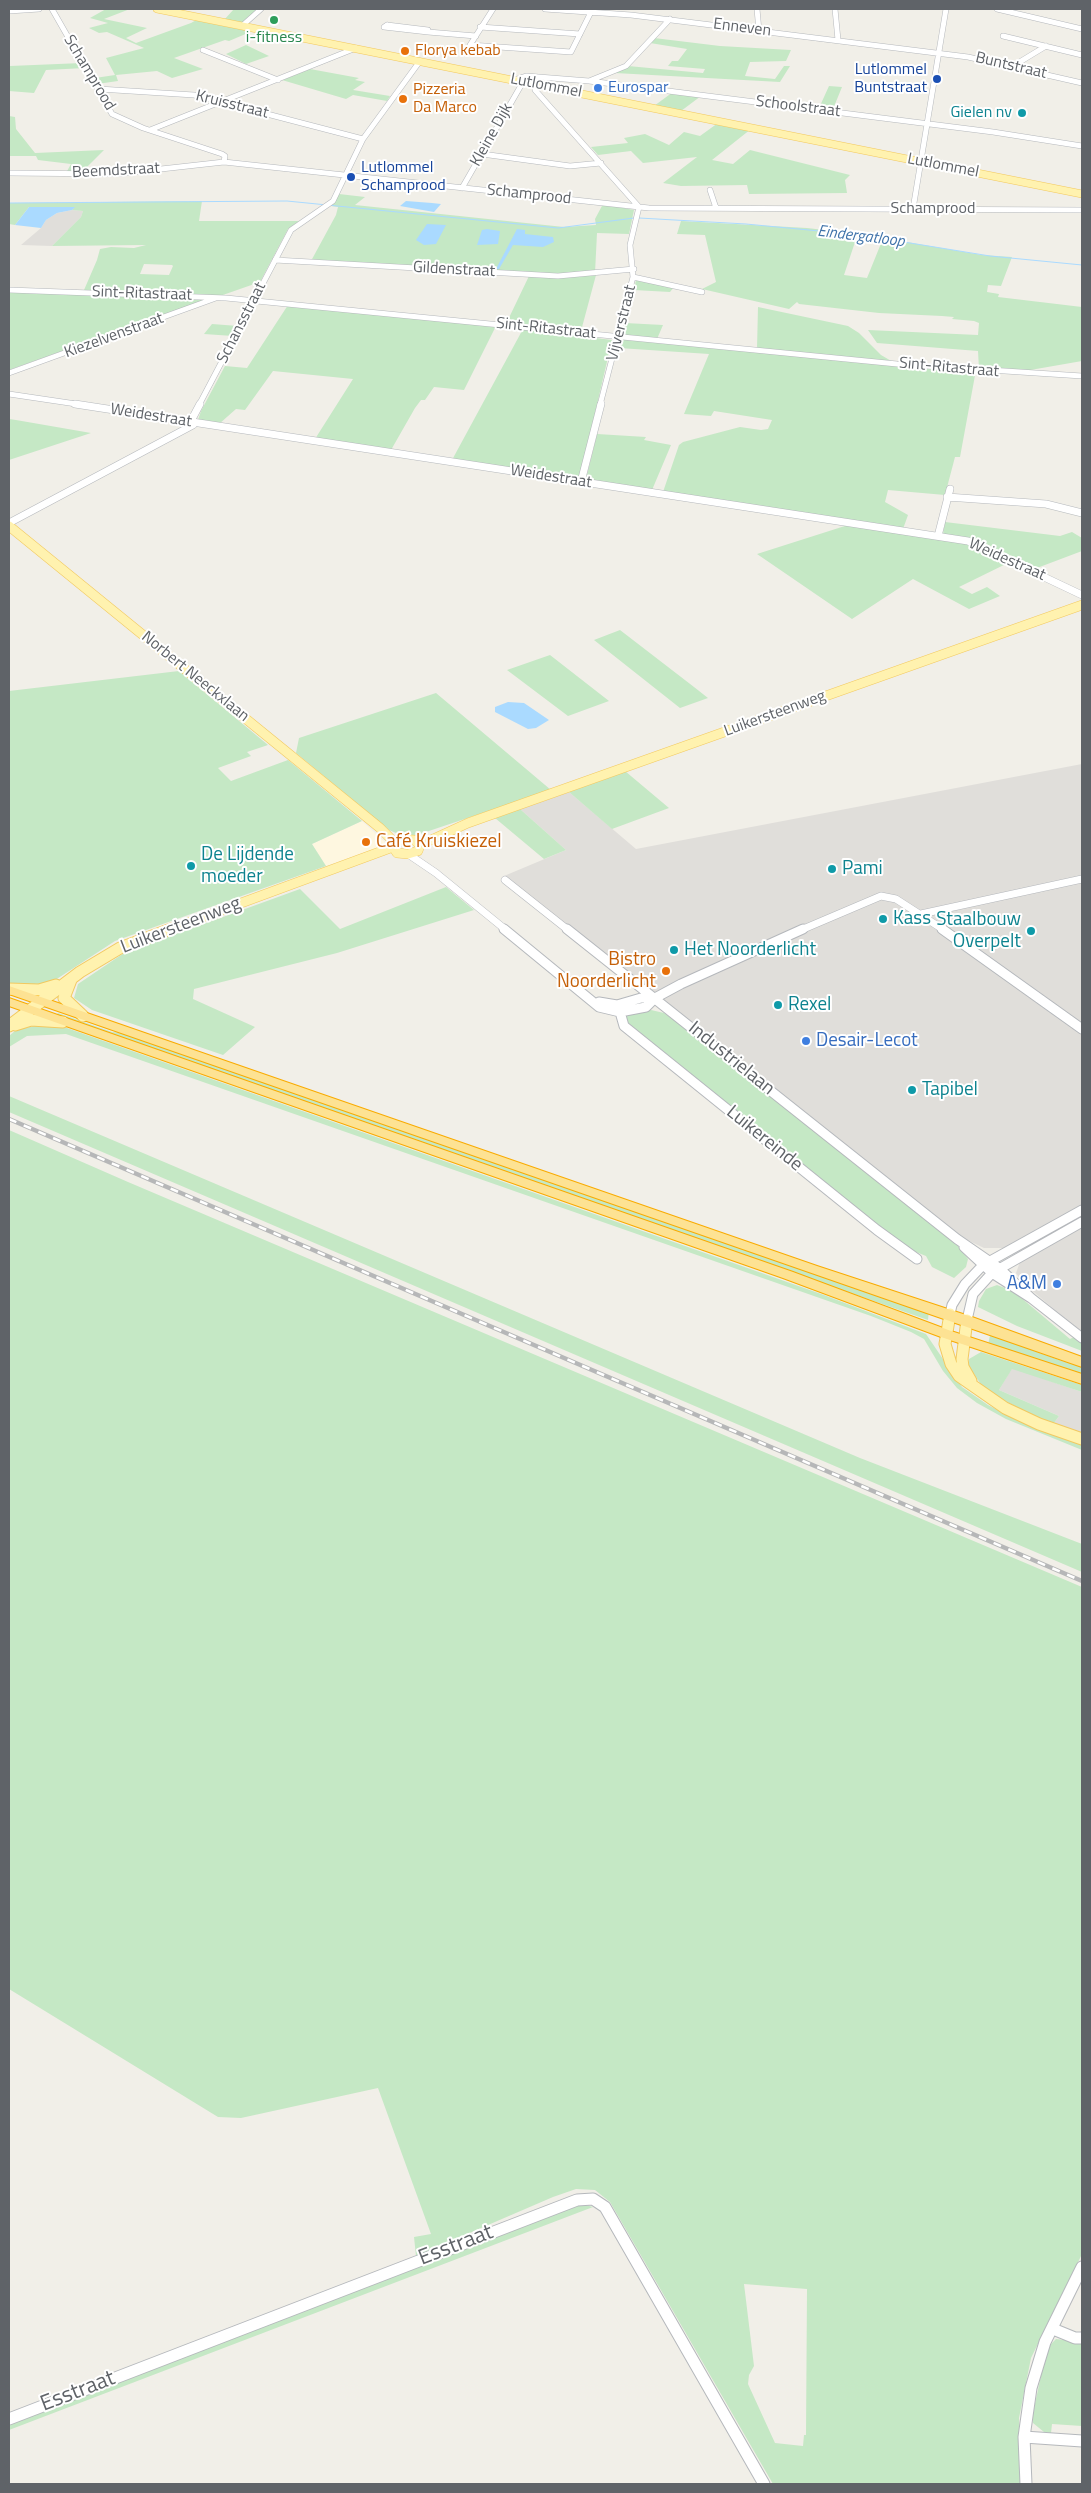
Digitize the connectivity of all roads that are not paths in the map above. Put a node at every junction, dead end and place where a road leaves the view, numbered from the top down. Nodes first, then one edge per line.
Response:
1 (39, 9) edge
2 (52, 9) edge
3 (157, 9) edge
4 (262, 9) edge
5 (493, 9) edge
6 (545, 9) edge
7 (757, 9) edge
8 (835, 9) edge
9 (946, 9) edge
10 (996, 9) edge
11 (1030, 9) edge
12 (9, 11) edge
13 (591, 12) junction
14 (1021, 14) junction
15 (670, 19) junction
16 (243, 25) junction
17 (480, 27) junction
18 (1082, 29) edge
19 (759, 30) junction
20 (428, 32) junction
21 (580, 34) junction
22 (476, 36) junction
23 (1003, 36) dead end
24 (838, 40) junction
25 (1046, 46) junction
26 (356, 48) junction
27 (204, 50) dead end
28 (939, 53) junction
29 (1082, 55) edge
30 (420, 61) junction
31 (1013, 66) junction
32 (278, 80) junction
33 (514, 80) junction
34 (589, 81) junction
35 (523, 82) junction
36 (1082, 83) edge
37 (539, 85) junction
38 (99, 89) junction
39 (224, 102) junction
40 (927, 123) junction
41 (150, 130) junction
42 (363, 139) junction
43 (1082, 146) edge
44 (482, 154) junction
45 (920, 161) junction
46 (224, 162) junction
47 (601, 163) junction
48 (9, 173) edge
49 (347, 175) junction
50 (462, 188) junction
51 (710, 190) dead end
52 (1082, 194) edge
53 (330, 204) joint
54 (639, 207) junction
55 (716, 208) junction
56 (912, 209) junction
57 (1082, 210) edge
58 (275, 260) junction
59 (634, 269) junction
60 (633, 277) junction
61 (9, 290) edge
62 (702, 292) dead end
63 (218, 297) junction
64 (254, 300) junction
65 (619, 336) junction
66 (9, 373) edge
67 (1082, 376) edge
68 (9, 394) edge
69 (192, 422) junction
70 (581, 482) junction
71 (950, 489) dead end
72 (947, 497) junction
73 (1082, 513) edge
74 (9, 524) edge
75 (938, 536) junction
76 (1082, 595) edge
77 (1082, 605) edge
78 (397, 845) junction
79 (417, 845) junction
80 (408, 854) junction
81 (436, 873) junction
82 (1082, 879) edge
83 (505, 880) dead end
84 (921, 914) junction
85 (72, 978) junction
86 (9, 989) edge
87 (590, 998) junction
88 (655, 998) junction
89 (9, 1002) edge
90 (36, 1005) junction
91 (9, 1012) edge
92 (620, 1012) junction
93 (83, 1016) junction
94 (9, 1018) edge
95 (65, 1022) junction
96 (9, 1027) edge
97 (1082, 1029) edge
98 (1082, 1210) edge
99 (1082, 1222) edge
100 (918, 1259) dead end
101 (986, 1263) junction
102 (996, 1270) junction
103 (950, 1314) junction
104 (967, 1320) junction
105 (946, 1334) junction
106 (1082, 1338) edge
107 (965, 1341) junction
108 (1082, 1362) edge
109 (1082, 1379) edge
110 (977, 1390) junction
111 (1082, 1439) edge
112 (1082, 2267) edge
113 (1052, 2329) junction
114 (1082, 2338) edge
115 (9, 2419) edge
116 (1024, 2438) junction
117 (1082, 2441) edge
118 (764, 2484) edge
119 (1026, 2484) edge

1 - 12 street
2 - 38 street, Schamprood
3 - 16 main road, Lutlommel
4 - 16 street
5 - 17 street
6 - 13 street, Enneven
7 - 19 street
8 - 24 street
9 - 28 street
10 - 14 street
11 - 14 street
13 - 15 street, Enneven
13 - 21 street
14 - 18 street
15 - 19 street, Enneven
15 - 34 street
16 - 26 main road, Lutlommel
17 - 21 street
17 - 22 street
19 - 24 street, Enneven
20 - 20 street
20 - 22 street
21 - 22 street
23 - 25 street
24 - 28 street, Enneven
25 - 29 street
25 - 31 street
26 - 30 main road, Lutlommel
26 - 32 street
27 - 32 street
28 - 31 street, Buntstraat
28 - 40 street
30 - 33 main road, Lutlommel
30 - 42 street, Schansstraat
31 - 36 street, Buntstraat
32 - 39 street
33 - 34 street, Schoolstraat
33 - 35 main road, Lutlommel
34 - 40 street, Schoolstraat
35 - 37 main road, Lutlommel
35 - 44 street, Kleine Dijk
37 - 45 main road, Lutlommel
37 - 47 street
38 - 39 street, Kruisstraat
38 - 41 street, Schamprood
39 - 41 street
39 - 42 street, Kruisstraat
40 - 43 street, Schoolstraat
40 - 45 street
41 - 46 street, Schamprood
42 - 49 street, Schansstraat
44 - 47 street
44 - 50 street, Kleine Dijk
45 - 52 main road, Lutlommel
45 - 56 street
46 - 48 street, Beemdstraat
46 - 49 street, Schamprood
47 - 54 street
49 - 50 street, Schamprood
49 - 53 street, Schansstraat
50 - 54 street, Schamprood
51 - 55 street
53 - 58 street, Schansstraat
54 - 55 street, Schamprood
54 - 59 street, Vijverstraat
55 - 56 street, Schamprood
56 - 57 street, Schamprood
58 - 59 street, Gildenstraat
58 - 64 street, Schansstraat
59 - 60 street, Vijverstraat
60 - 62 street
60 - 65 street, Vijverstraat
61 - 63 street, Sint-Ritastraat
63 - 64 street, Sint-Ritastraat
63 - 66 street, Kiezelvenstraat
64 - 65 street, Sint-Ritastraat
64 - 69 street, Schansstraat
65 - 67 street, Sint-Ritastraat
65 - 70 street, Vijverstraat
68 - 69 street, Weidestraat
69 - 70 street, Weidestraat
69 - 74 street, Schansstraat
70 - 75 street, Weidestraat
71 - 72 street
72 - 73 street
72 - 75 street
74 - 78 main road, Norbert Neeckxlaan
75 - 76 street, Weidestraat
77 - 79 main road, Luikersteenweg
78 - 79 main road
78 - 80 main road
78 - 85 main road, Luikersteenweg
79 - 80 main road, Luikersteenweg
79 - 81 street
80 - 81 street
81 - 87 street
82 - 84 street
83 - 88 street, Industrielaan
84 - 88 street
84 - 97 street
85 - 86 main road
85 - 90 main road, Luikersteenweg
85 - 93 main road
86 - 90 highway
87 - 88 street
87 - 92 street
88 - 92 street
88 - 101 street, Industrielaan
89 - 90 highway
90 - 93 highway
90 - 95 highway
90 - 96 main road, Luikersteenweg
91 - 94 main road
92 - 100 street, Luikereinde
93 - 103 highway
95 - 96 main road
95 - 105 highway
98 - 101 street
99 - 102 street
101 - 102 street, Industrielaan
101 - 103 street
102 - 104 street
102 - 106 street, Industrielaan
103 - 104 highway
103 - 105 main road
104 - 107 main road
104 - 108 highway
105 - 107 highway
105 - 110 main road
107 - 109 highway
107 - 110 main road
110 - 111 main road
112 - 113 street
113 - 114 street
113 - 116 street
115 - 118 street, Esstraat
116 - 117 street
116 - 119 street

